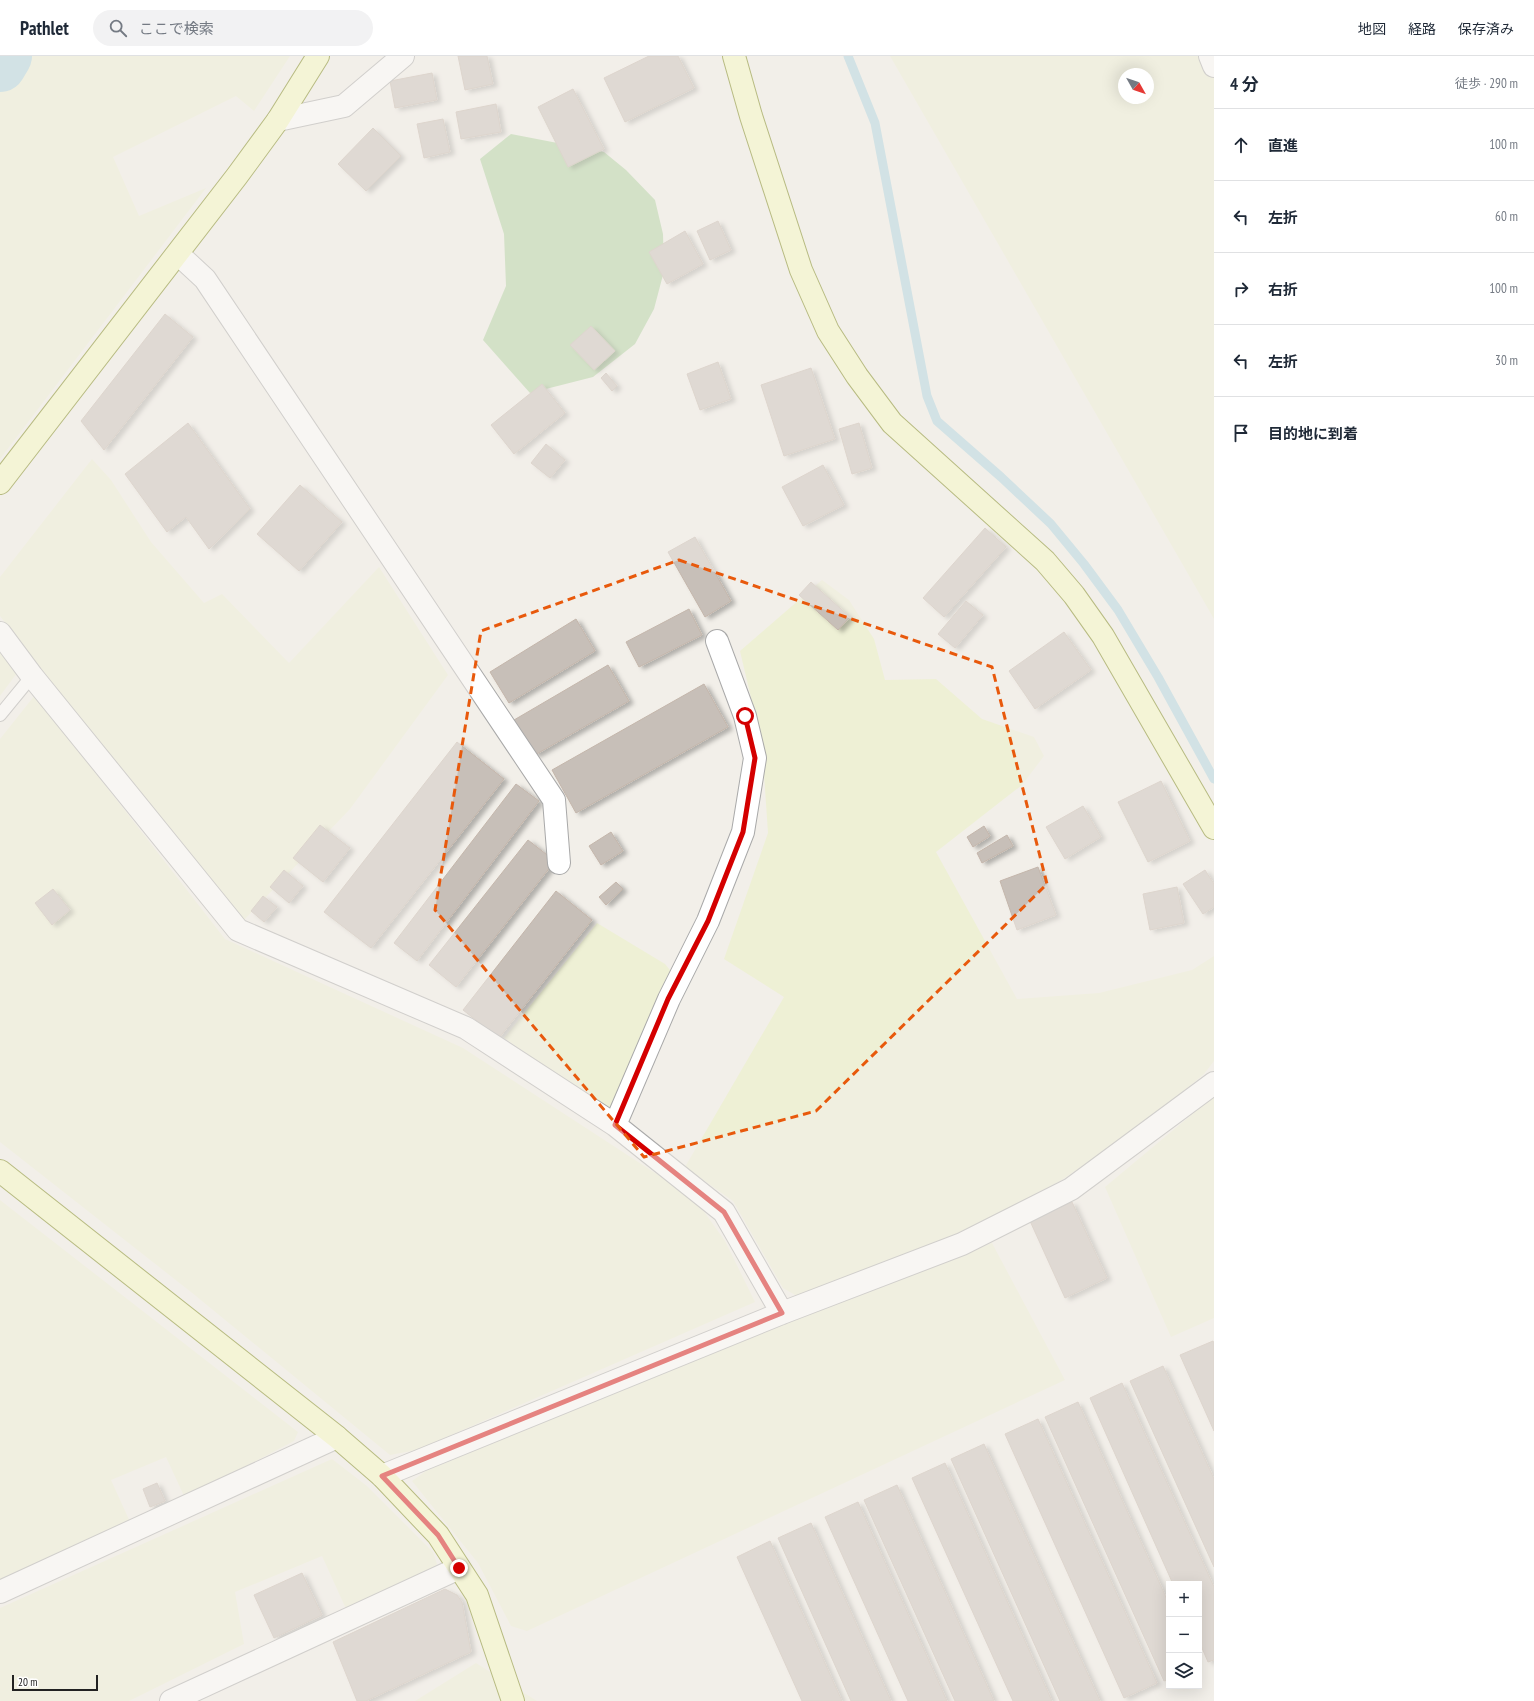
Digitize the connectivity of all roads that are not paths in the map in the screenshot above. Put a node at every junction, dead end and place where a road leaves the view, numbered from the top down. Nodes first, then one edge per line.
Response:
1 (318, 56) edge
2 (403, 56) edge
3 (734, 56) edge
4 (1210, 56) edge
5 (1214, 66) edge
6 (278, 120) junction
7 (178, 254) junction
8 (0, 483) edge
9 (0, 633) edge
10 (717, 641) dead end
11 (32, 676) junction
12 (0, 715) edge
13 (1214, 828) edge
14 (559, 863) dead end
15 (1214, 1083) edge
16 (615, 1125) junction
17 (0, 1171) edge
18 (782, 1313) junction
19 (337, 1437) junction
20 (382, 1476) junction
21 (459, 1568) junction
22 (0, 1592) edge
23 (171, 1701) edge
24 (514, 1701) edge

1 - 6 street
2 - 6 street
3 - 13 street
4 - 5 street
6 - 7 street
7 - 8 street
7 - 14 street
9 - 11 street
10 - 16 street
11 - 12 lane
11 - 16 street
15 - 18 street
16 - 18 street
17 - 19 street
18 - 20 street
19 - 20 street
19 - 22 street
20 - 21 street
21 - 23 street
21 - 24 street

